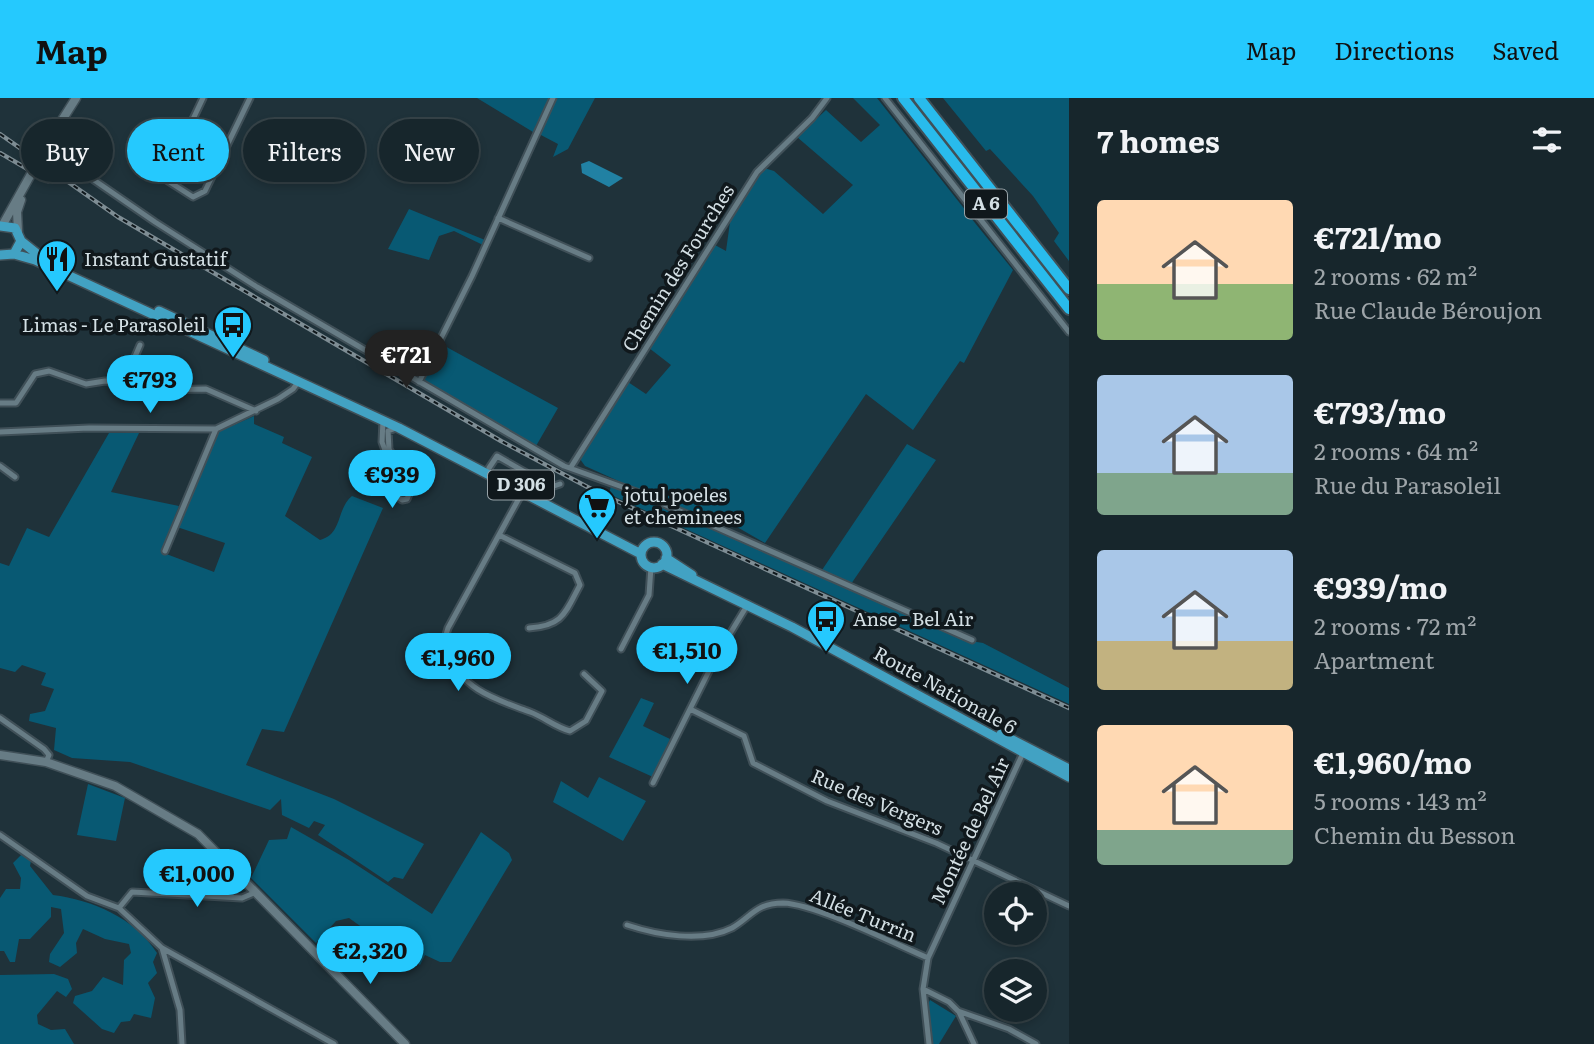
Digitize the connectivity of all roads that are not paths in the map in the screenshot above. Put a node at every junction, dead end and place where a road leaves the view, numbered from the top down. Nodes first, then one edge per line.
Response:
1 (76, 98) edge
2 (203, 98) edge
3 (250, 98) edge
4 (553, 98) edge
5 (827, 98) edge
6 (885, 98) edge
7 (903, 98) edge
8 (919, 98) edge
9 (63, 119) edge
10 (26, 182) edge
11 (27, 182) edge
12 (97, 182) edge
13 (498, 218) junction
14 (1, 226) edge
15 (20, 236) junction
16 (8, 255) edge
17 (589, 258) dead end
18 (0, 264) edge
19 (1069, 289) edge
20 (1069, 309) edge
21 (1069, 332) edge
22 (140, 345) dead end
23 (299, 381) junction
24 (124, 382) junction
25 (419, 382) junction
26 (0, 403) edge
27 (256, 411) junction
28 (383, 420) junction
29 (399, 428) junction
30 (216, 429) junction
31 (0, 432) edge
32 (0, 466) edge
33 (571, 467) junction
34 (489, 468) junction
35 (15, 477) dead end
36 (560, 485) dead end
37 (523, 491) junction
38 (499, 535) junction
39 (164, 551) dead end
40 (642, 551) junction
41 (664, 561) junction
42 (650, 567) junction
43 (748, 604) junction
44 (529, 628) dead end
45 (972, 640) dead end
46 (621, 649) dead end
47 (584, 674) dead end
48 (880, 674) junction
49 (690, 709) junction
50 (0, 718) edge
51 (1023, 753) junction
52 (0, 755) edge
53 (46, 762) junction
54 (1069, 769) edge
55 (1069, 776) edge
56 (653, 783) dead end
57 (0, 835) edge
58 (973, 861) junction
59 (257, 891) junction
60 (1069, 906) edge
61 (119, 908) junction
62 (627, 925) dead end
63 (162, 948) junction
64 (928, 958) junction
65 (923, 989) junction
66 (958, 1012) junction
67 (182, 1044) edge
68 (334, 1044) edge
69 (405, 1044) edge
70 (929, 1044) edge
71 (974, 1044) edge
72 (1036, 1044) edge

1 - 9 main road
2 - 3 street
4 - 13 street
5 - 33 street, Chemin des Fourches
6 - 21 street
7 - 20 highway, A 6
8 - 19 highway, A 6
10 - 14 main road
11 - 15 main road
12 - 25 street
13 - 17 street
13 - 25 street
14 - 15 main road
15 - 16 main road
15 - 34 main road, D 306
16 - 18 street
16 - 23 main road, D 306
22 - 24 street
23 - 27 street
23 - 28 main road, D 306
24 - 26 street
24 - 27 street
25 - 33 street
27 - 30 street
28 - 29 main road, D 306
28 - 29 street
29 - 37 main road, D 306
30 - 31 street
30 - 39 street
32 - 35 street
33 - 45 street
34 - 36 street
34 - 40 main road, D 306
37 - 38 street
37 - 40 main road, D 306
38 - 44 street
38 - 47 street
40 - 41 main road
40 - 42 main road
41 - 42 main road
41 - 43 main road, Route Nationale 6
42 - 46 street
43 - 48 main road, Route Nationale 6
43 - 49 street
48 - 51 main road, Route Nationale 6
48 - 54 main road
49 - 56 street
49 - 58 street, Rue des Vergers
50 - 53 street
51 - 55 main road, Route Nationale 6
51 - 58 street, Montée de Bel Air
52 - 53 main road
53 - 59 main road
57 - 61 street
58 - 60 street, Rue des Vergers
58 - 64 street, Montée de Bel Air
59 - 61 street
59 - 69 main road
61 - 63 street
62 - 64 street, Allée Turrin
63 - 67 street
63 - 68 street
64 - 65 street, Montée de Bel Air
65 - 66 street
65 - 70 street, Montée de Bel Air
66 - 71 street
66 - 72 street

